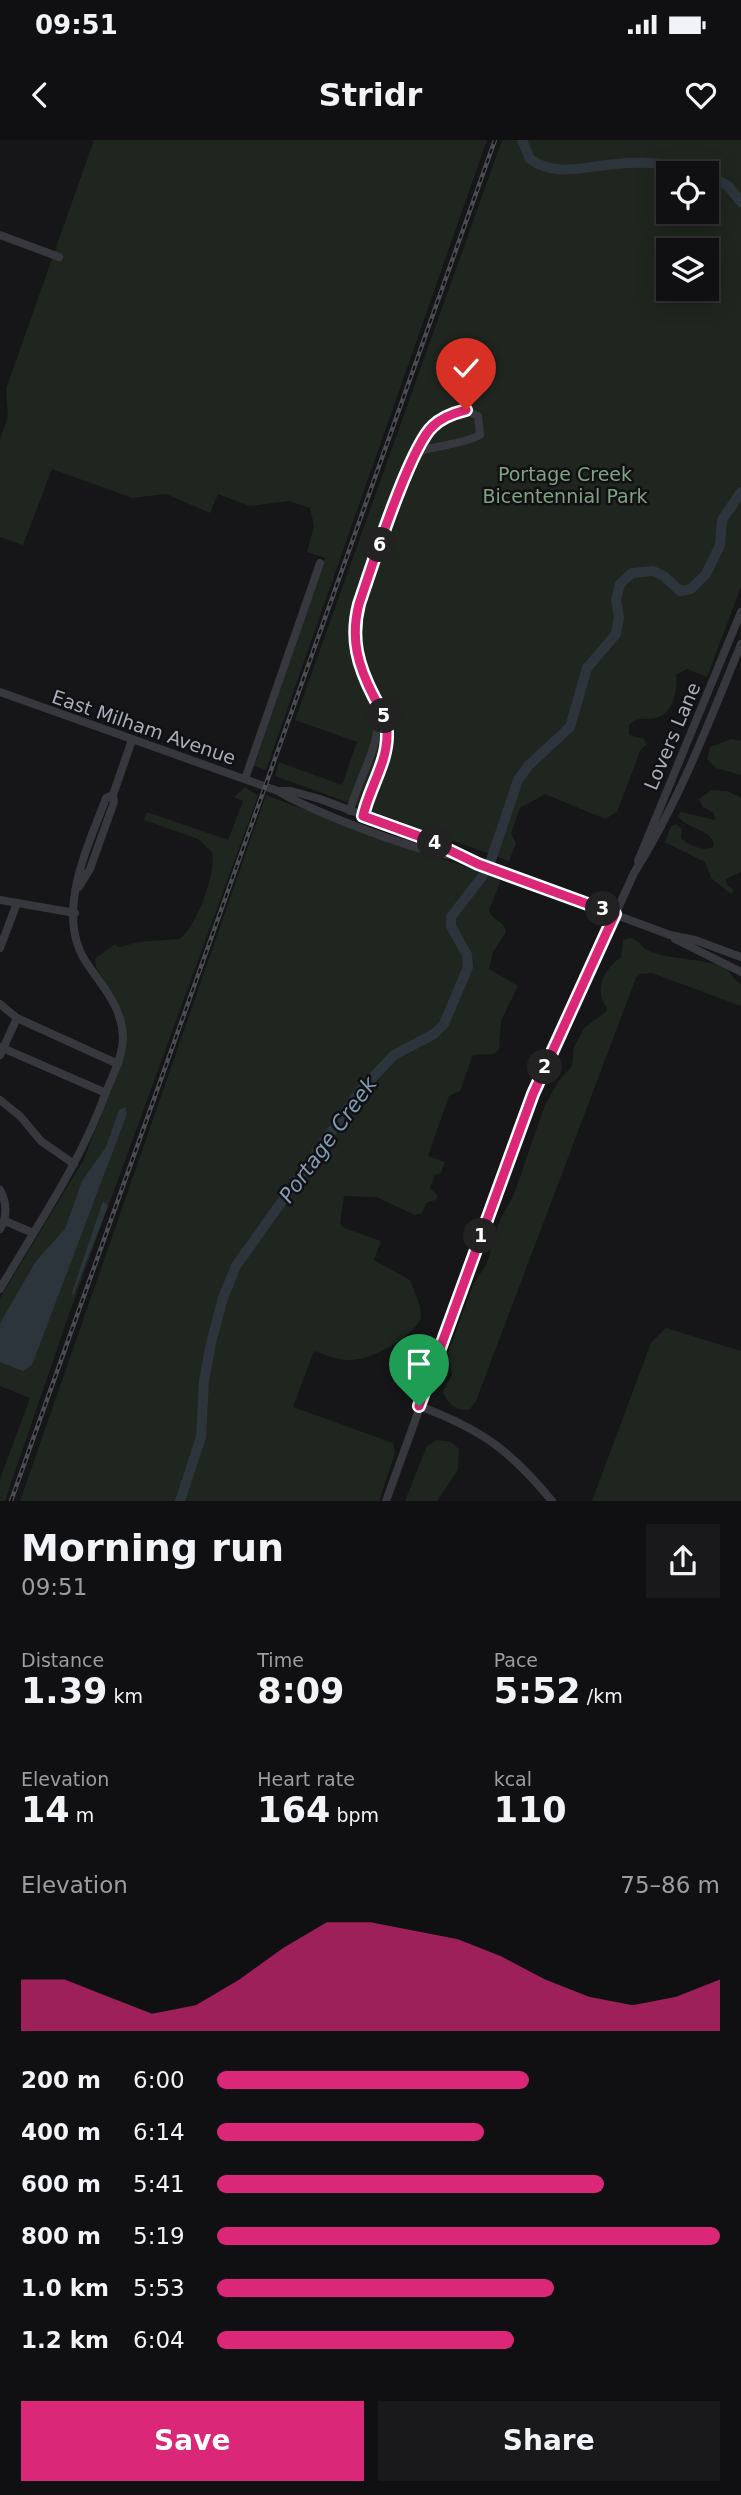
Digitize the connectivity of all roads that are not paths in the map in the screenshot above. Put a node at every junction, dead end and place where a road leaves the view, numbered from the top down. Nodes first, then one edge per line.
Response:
1 (0, 235) edge
2 (59, 257) dead end
3 (417, 452) junction
4 (320, 564) dead end
5 (741, 612) edge
6 (741, 645) edge
7 (0, 692) edge
8 (372, 693) junction
9 (132, 740) junction
10 (367, 760) junction
11 (381, 764) junction
12 (245, 779) junction
13 (278, 791) junction
14 (350, 811) junction
15 (363, 816) junction
16 (459, 855) junction
17 (635, 873) junction
18 (0, 900) edge
19 (17, 903) junction
20 (75, 913) junction
21 (615, 914) junction
22 (670, 935) junction
23 (0, 948) edge
24 (741, 957) edge
25 (741, 972) edge
26 (0, 1004) edge
27 (18, 1018) junction
28 (1, 1050) edge
29 (118, 1064) junction
30 (106, 1093) junction
31 (0, 1100) edge
32 (74, 1164) junction
33 (0, 1190) edge
34 (2, 1225) edge
35 (33, 1233) junction
36 (0, 1289) edge
37 (419, 1406) junction
38 (386, 1501) edge
39 (552, 1501) edge

1 - 2 street
3 - 3 street
3 - 8 street
4 - 12 street
5 - 17 street, Lovers Lane
6 - 17 street, Lovers Lane
7 - 9 street, East Milham Avenue
8 - 10 street
8 - 11 street
9 - 12 street, East Milham Avenue
9 - 20 street
10 - 11 street
10 - 14 street
11 - 15 street
12 - 13 street, East Milham Avenue
13 - 14 street, East Milham Avenue
13 - 16 street, East Milham Avenue
14 - 15 street, East Milham Avenue
15 - 16 street, East Milham Avenue
16 - 21 street, East Milham Avenue
17 - 21 street, Lovers Lane
18 - 19 street
19 - 20 street
19 - 23 street
20 - 29 street
21 - 22 street, East Milham Avenue
21 - 37 street, Lovers Lane
22 - 24 street, East Milham Avenue
22 - 25 street, East Milham Avenue
26 - 27 street
27 - 28 street
27 - 29 street
28 - 30 street
29 - 30 street
30 - 32 street
31 - 32 street
32 - 35 street
33 - 34 street
34 - 35 street
35 - 36 street
37 - 38 street, Lovers Lane
37 - 39 street

